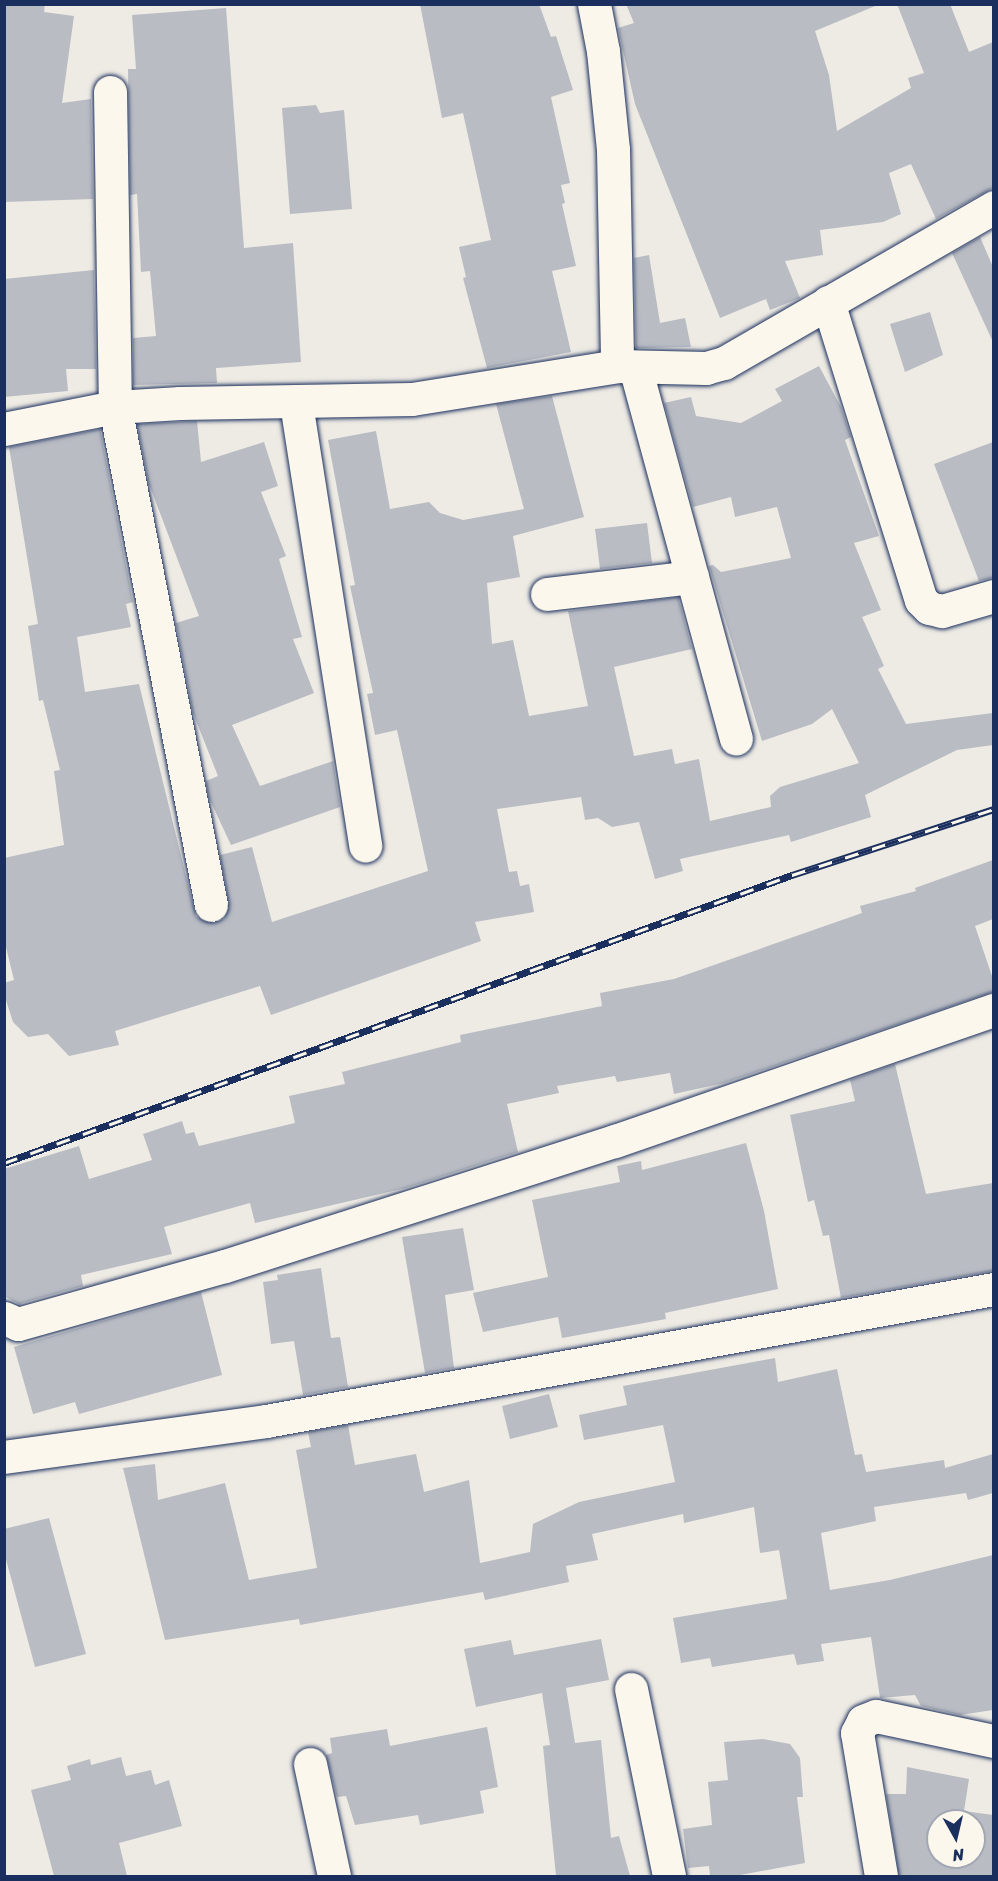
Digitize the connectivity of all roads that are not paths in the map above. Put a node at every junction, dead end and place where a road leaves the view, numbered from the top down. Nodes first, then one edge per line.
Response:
1 (594, 4) edge
2 (110, 92) dead end
3 (993, 207) edge
4 (828, 302) junction
5 (626, 366) junction
6 (296, 403) junction
7 (115, 407) junction
8 (4, 429) edge
9 (692, 578) junction
10 (547, 594) dead end
11 (993, 596) edge
12 (736, 738) dead end
13 (365, 846) dead end
14 (212, 905) dead end
15 (993, 1010) edge
16 (993, 1289) edge
17 (4, 1318) edge
18 (4, 1457) edge
19 (631, 1689) dead end
20 (993, 1741) edge
21 (310, 1764) dead end
22 (334, 1876) edge
23 (669, 1876) edge
24 (881, 1876) edge

1 - 5 street
2 - 7 street
3 - 4 street
4 - 5 street
4 - 11 street
5 - 6 street
5 - 9 street
6 - 7 street
6 - 13 street
7 - 8 street
7 - 14 street
9 - 10 street
9 - 12 street
15 - 17 street
16 - 18 street
19 - 23 street
20 - 24 street
21 - 22 street

